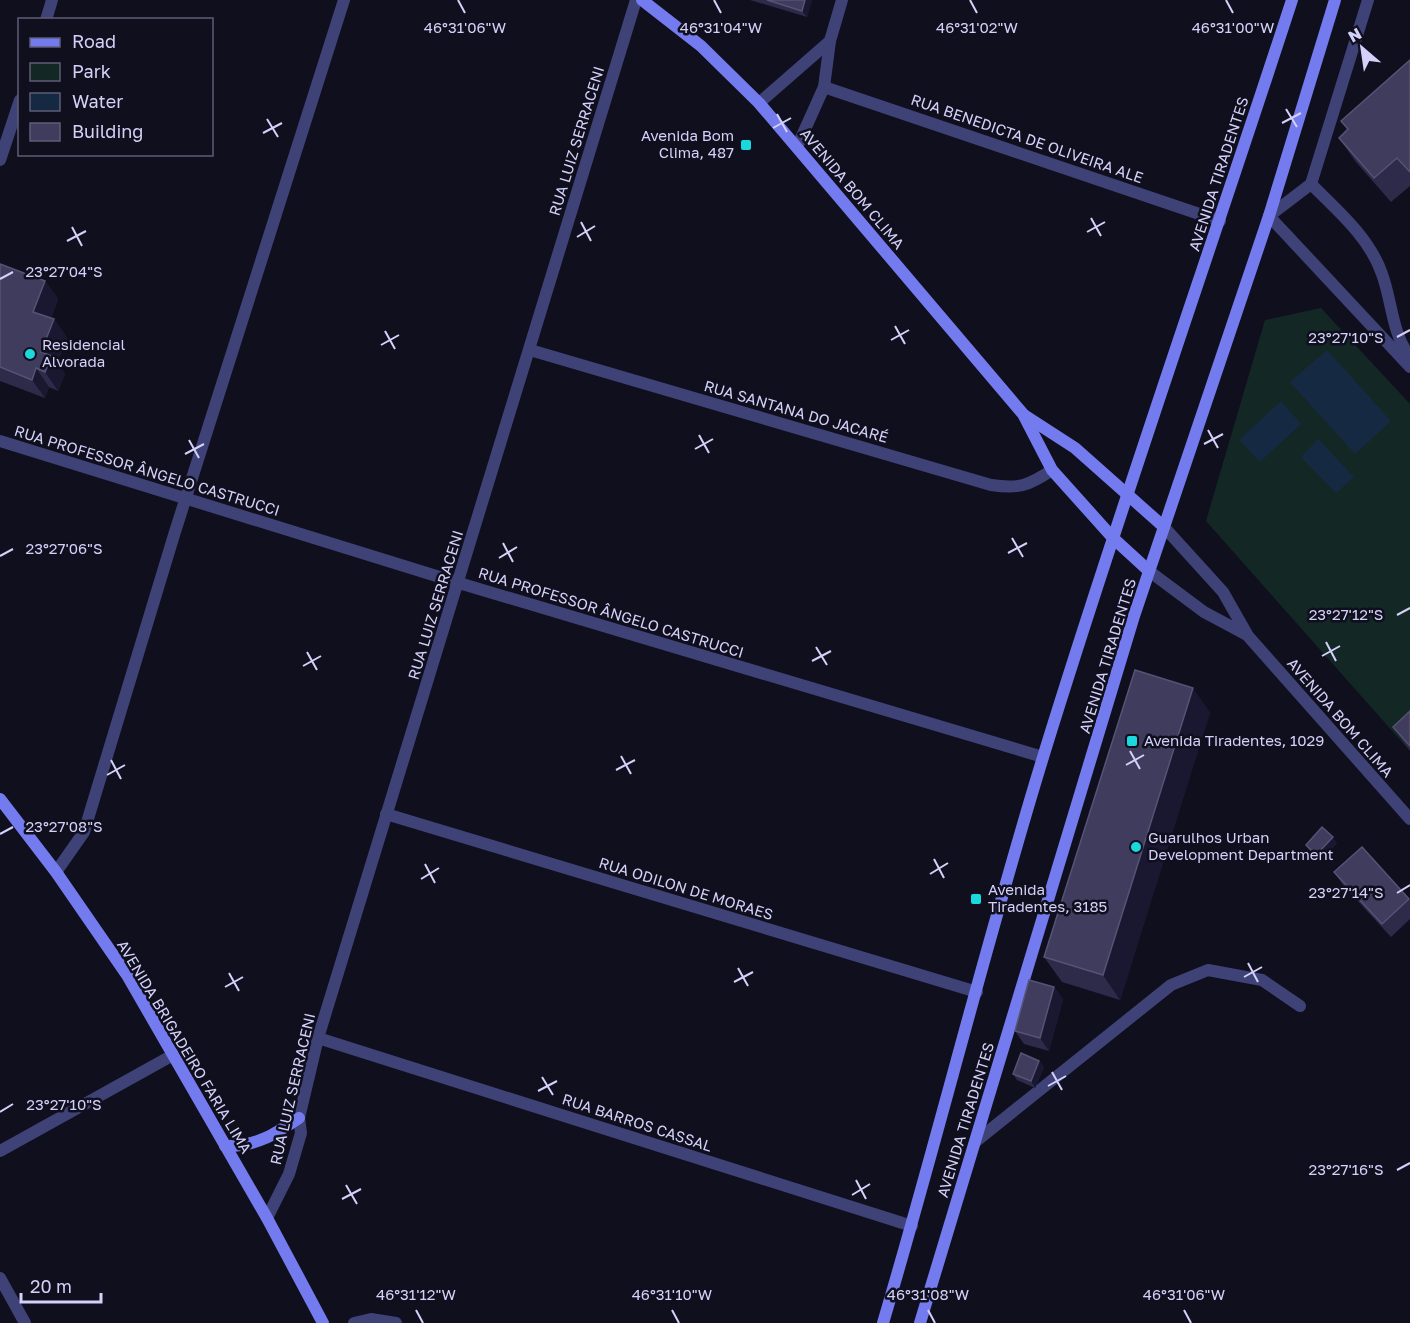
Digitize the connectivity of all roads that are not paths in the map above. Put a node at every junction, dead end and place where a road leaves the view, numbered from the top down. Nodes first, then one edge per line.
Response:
1 (52, 0) edge
2 (344, 0) edge
3 (636, 0) edge
4 (642, 0) edge
5 (842, 0) edge
6 (1292, 0) edge
7 (1335, 0) edge
8 (1368, 0) edge
9 (47, 18) edge
10 (830, 41) junction
11 (824, 87) junction
12 (759, 103) junction
13 (18, 106) edge
14 (797, 147) junction
15 (0, 160) edge
16 (1311, 184) junction
17 (1269, 216) junction
18 (1220, 221) junction
19 (530, 350) junction
20 (1410, 357) edge
21 (1410, 367) edge
22 (1023, 414) junction
23 (0, 441) edge
24 (1052, 470) junction
25 (1127, 492) junction
26 (186, 498) junction
27 (1164, 527) junction
28 (1113, 538) junction
29 (1149, 571) junction
30 (459, 583) junction
31 (1248, 636) junction
32 (1043, 757) junction
33 (0, 799) edge
34 (386, 814) junction
35 (1410, 819) edge
36 (56, 872) junction
37 (976, 992) junction
38 (1300, 1006) dead end
39 (318, 1038) junction
40 (173, 1055) junction
41 (299, 1118) junction
42 (975, 1142) junction
43 (225, 1146) junction
44 (0, 1151) edge
45 (267, 1218) junction
46 (912, 1226) junction
47 (0, 1278) edge
48 (25, 1323) edge
49 (322, 1323) edge
50 (354, 1323) edge
51 (396, 1323) edge
52 (883, 1323) edge
53 (920, 1323) edge

1 - 9 street
2 - 26 street
3 - 19 street, RUA LUIZ SERRACENI
4 - 12 main road, AVENIDA BOM CLIMA
5 - 10 street
6 - 18 main road, AVENIDA TIRADENTES
7 - 17 main road, AVENIDA TIRADENTES
8 - 16 street
10 - 11 street
10 - 12 street
11 - 14 street
11 - 18 street, RUA BENEDICTA DE OLIVEIRA ALE
12 - 14 main road, AVENIDA BOM CLIMA
13 - 15 street
14 - 22 main road, AVENIDA BOM CLIMA
16 - 17 street
16 - 20 street
17 - 21 street
17 - 27 main road, AVENIDA TIRADENTES
18 - 25 main road, AVENIDA TIRADENTES
19 - 24 street, RUA SANTANA DO JACARÉ
19 - 30 street, RUA LUIZ SERRACENI
22 - 24 main road, AVENIDA BOM CLIMA
22 - 25 main road, AVENIDA BOM CLIMA
23 - 26 street, RUA PROFESSOR ÂNGELO CASTRUCCI
24 - 28 main road, AVENIDA BOM CLIMA
25 - 27 main road, AVENIDA BOM CLIMA
25 - 28 main road, AVENIDA TIRADENTES
26 - 30 street, RUA PROFESSOR ÂNGELO CASTRUCCI
26 - 36 street
27 - 29 main road, AVENIDA TIRADENTES
27 - 31 street, AVENIDA BOM CLIMA
28 - 29 main road, AVENIDA BOM CLIMA
28 - 32 main road, AVENIDA TIRADENTES
29 - 31 street, AVENIDA BOM CLIMA
29 - 42 main road, AVENIDA TIRADENTES
30 - 32 street, RUA PROFESSOR ÂNGELO CASTRUCCI
30 - 34 street, RUA LUIZ SERRACENI
31 - 35 street, AVENIDA BOM CLIMA
32 - 37 main road, AVENIDA TIRADENTES
33 - 36 main road, AVENIDA BRIGADEIRO FARIA LIMA
34 - 37 street, RUA ODILON DE MORAES
34 - 39 street, RUA LUIZ SERRACENI
36 - 40 main road, AVENIDA BRIGADEIRO FARIA LIMA
37 - 46 main road, AVENIDA TIRADENTES
38 - 42 street
39 - 41 street, RUA LUIZ SERRACENI
39 - 46 street, RUA BARROS CASSAL
40 - 43 main road, AVENIDA BRIGADEIRO FARIA LIMA
40 - 44 street
41 - 43 main road
41 - 45 street, RUA LUIZ SERRACENI
42 - 53 main road, AVENIDA TIRADENTES
43 - 45 main road, AVENIDA BRIGADEIRO FARIA LIMA
45 - 49 main road, AVENIDA BRIGADEIRO FARIA LIMA
46 - 52 main road, AVENIDA TIRADENTES
47 - 48 street
50 - 51 street

